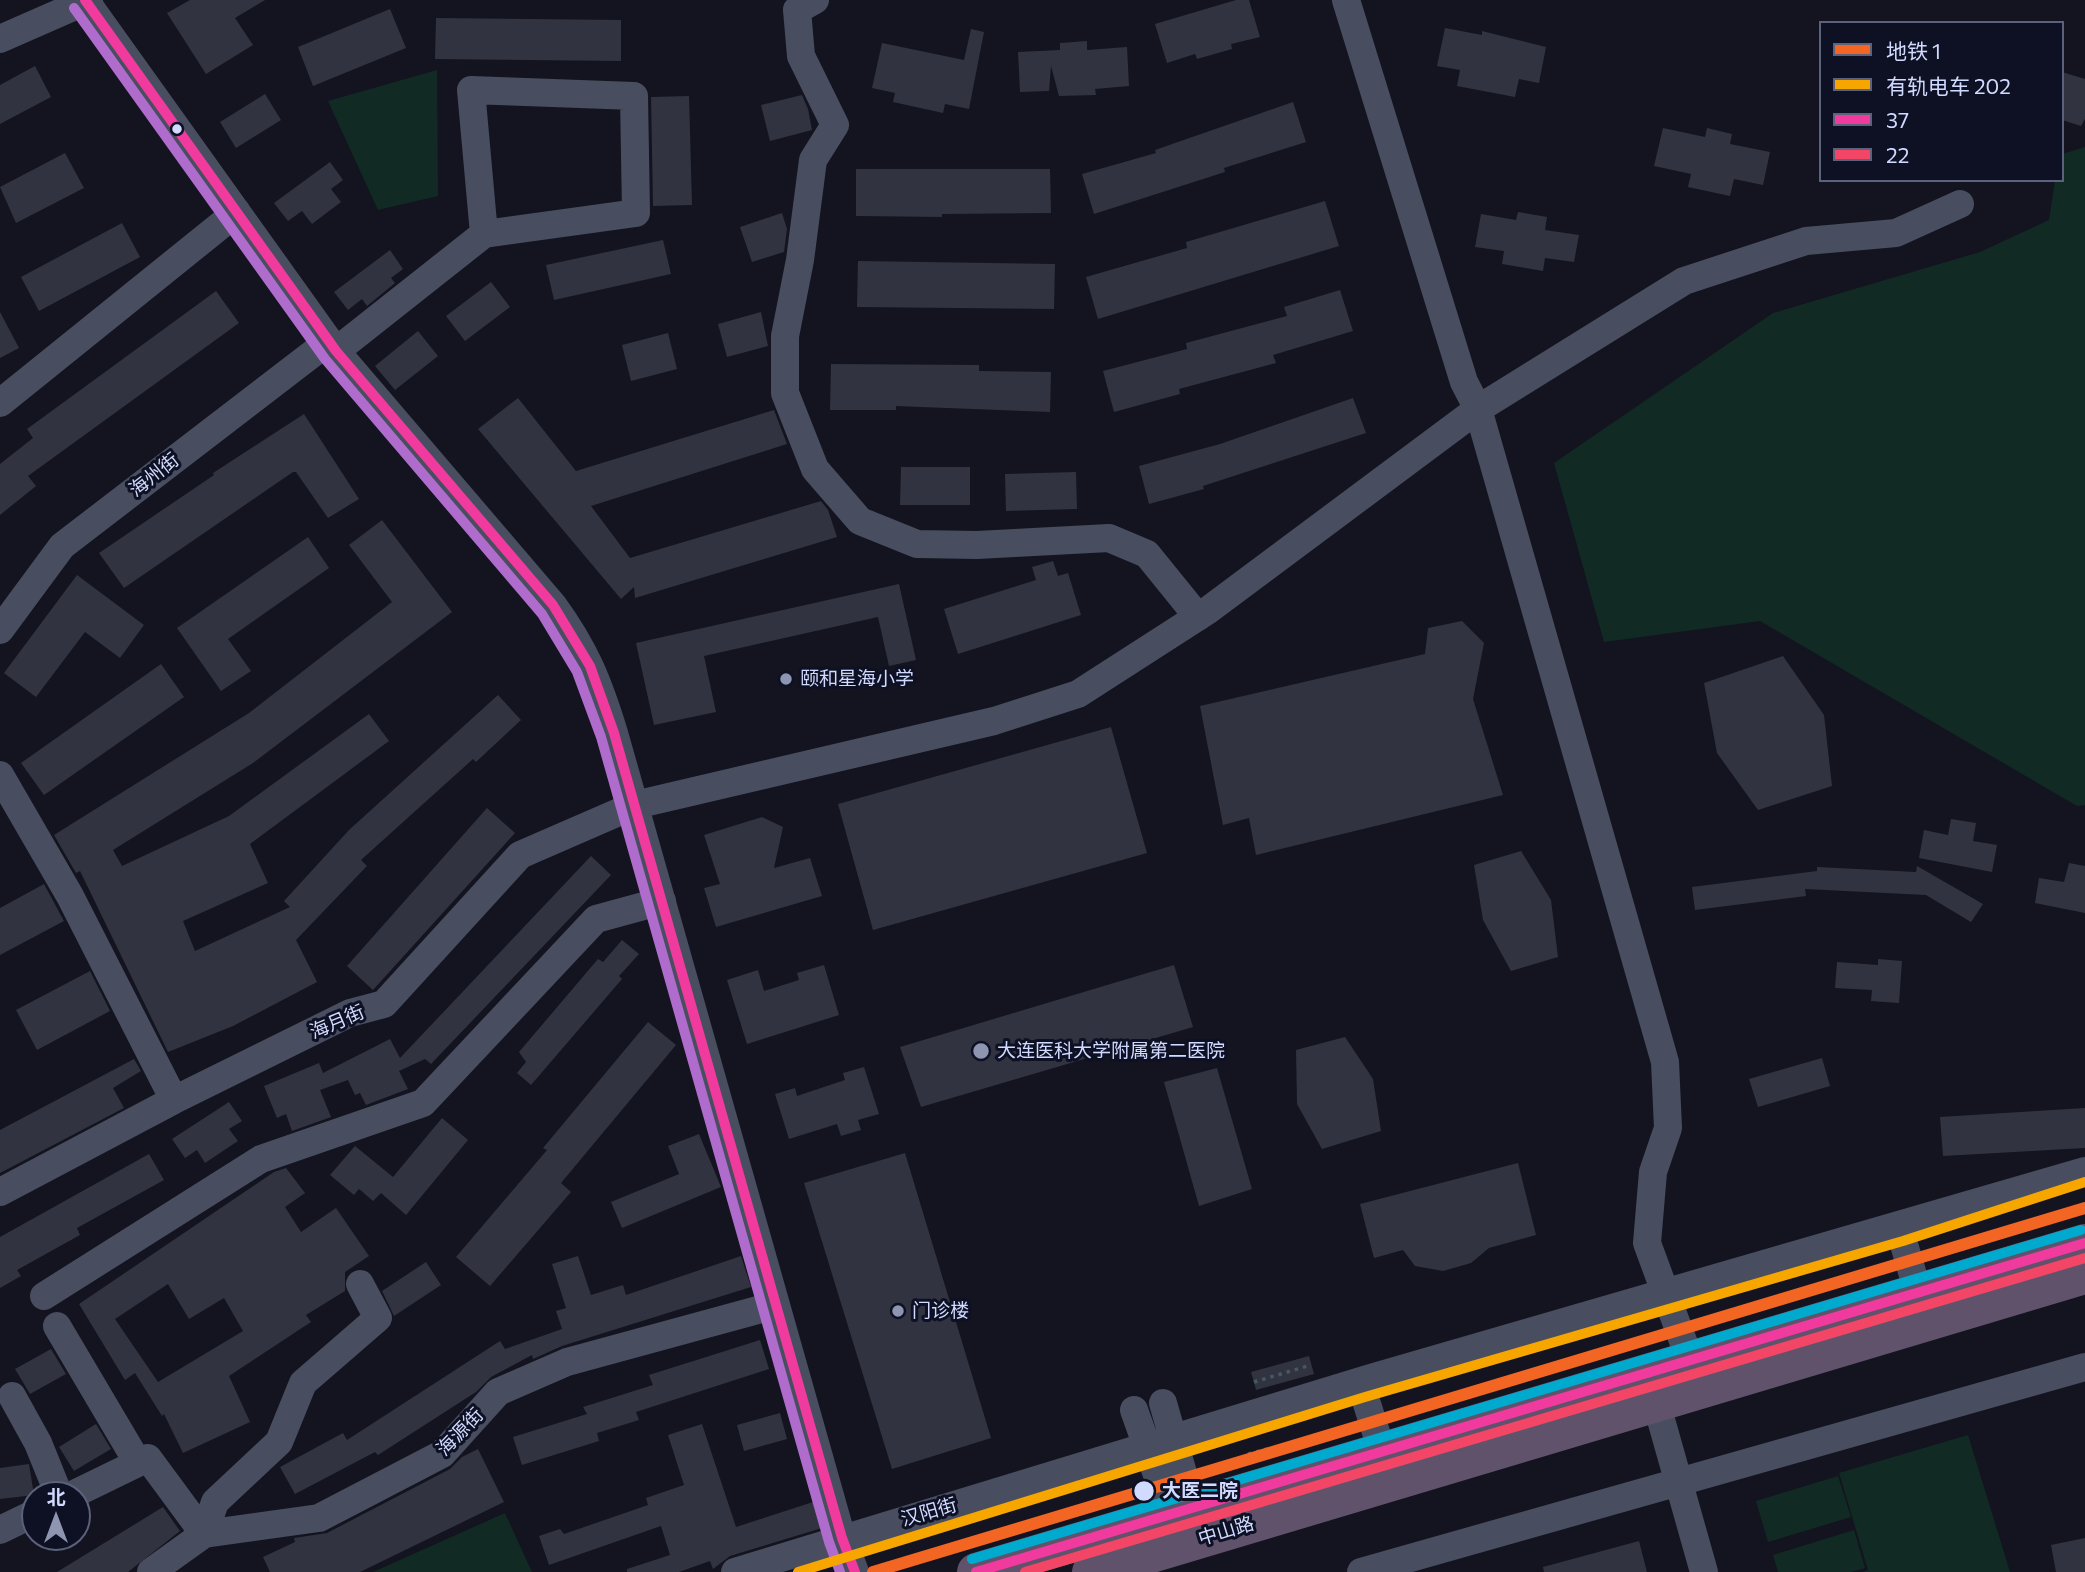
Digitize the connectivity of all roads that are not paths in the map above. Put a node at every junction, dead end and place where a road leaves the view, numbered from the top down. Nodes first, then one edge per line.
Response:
1 (815, 0) edge
2 (1346, 0) edge
3 (86, 1) edge
4 (0, 39) edge
5 (1960, 204) dead end
6 (237, 212) junction
7 (484, 233) junction
8 (333, 346) junction
9 (0, 403) edge
10 (1478, 409) junction
11 (1198, 617) junction
12 (0, 630) edge
13 (0, 775) edge
14 (635, 805) junction
15 (662, 901) junction
16 (174, 1100) junction
17 (2085, 1171) edge
18 (0, 1192) edge
19 (1903, 1241) dead end
20 (2085, 1243) edge
21 (2085, 1275) edge
22 (360, 1284) dead end
23 (1667, 1292) junction
24 (1918, 1292) junction
25 (44, 1296) dead end
26 (776, 1305) junction
27 (57, 1326) dead end
28 (1690, 1360) junction
29 (2085, 1367) edge
30 (1360, 1382) junction
31 (12, 1396) dead end
32 (1656, 1402) junction
33 (1163, 1403) dead end
34 (1135, 1410) dead end
35 (1160, 1442) junction
36 (1382, 1451) junction
37 (138, 1463) junction
38 (53, 1481) edge
39 (1679, 1482) junction
40 (91, 1486) edge
41 (1182, 1511) junction
42 (21, 1520) edge
43 (0, 1530) edge
44 (204, 1534) junction
45 (851, 1535) junction
46 (151, 1572) edge
47 (735, 1572) edge
48 (855, 1572) edge
49 (976, 1572) edge
50 (1091, 1572) edge
51 (1361, 1572) edge
52 (1704, 1572) edge

1 - 11 street
2 - 10 street
3 - 4 street
3 - 6 street
5 - 10 street, 海月街
6 - 8 street
6 - 9 street
7 - 7 street
7 - 8 street, 海州街
8 - 12 street, 海州街
8 - 14 street
10 - 11 street, 海月街
10 - 23 street
11 - 14 street, 海月街
13 - 16 street
14 - 15 street
14 - 16 street, 海月街
15 - 25 street
15 - 26 street
16 - 18 street, 海月街
17 - 23 street, 汉阳街
19 - 24 street
20 - 24 highway, 中山路
21 - 32 highway, 中山路
22 - 44 street
23 - 28 street
23 - 30 street, 汉阳街
24 - 28 highway, 中山路
26 - 44 street, 海源街
26 - 45 street
27 - 37 street
28 - 36 highway, 中山路
29 - 39 street
30 - 35 street, 汉阳街
30 - 36 street
31 - 38 street
32 - 39 street
32 - 50 highway, 中山路
33 - 35 street
34 - 35 street
35 - 41 street
35 - 45 street, 汉阳街
36 - 41 highway, 中山路
37 - 40 street
37 - 44 street
39 - 51 street
39 - 52 street
41 - 49 highway, 中山路
42 - 43 street
44 - 46 street, 海源街
45 - 47 street, 汉阳街
45 - 48 street

